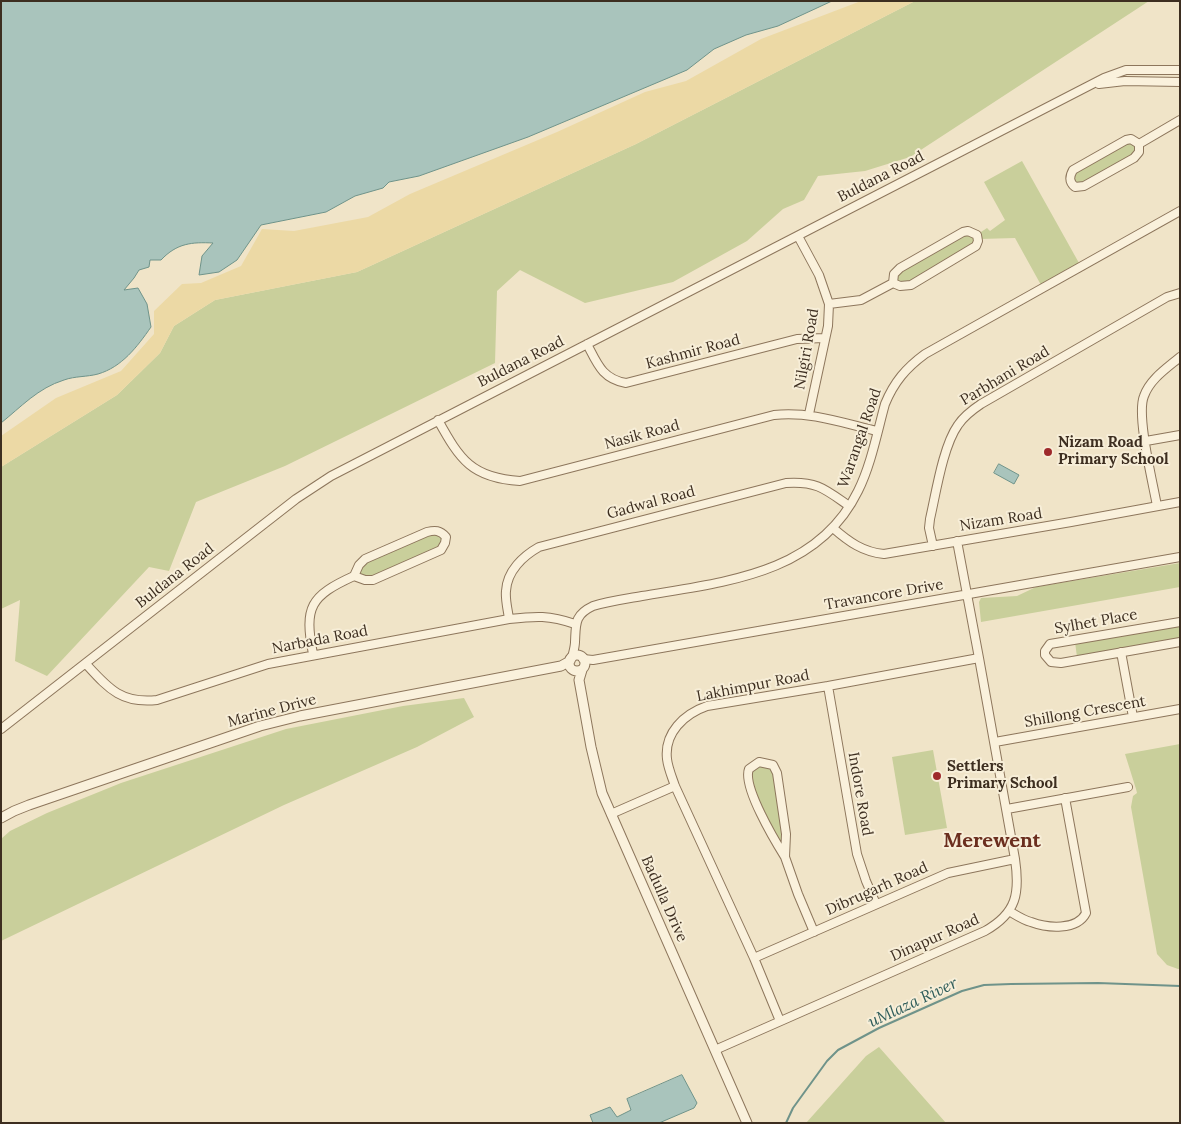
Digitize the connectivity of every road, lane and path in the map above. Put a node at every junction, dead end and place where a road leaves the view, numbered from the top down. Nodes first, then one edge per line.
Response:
1 (1180, 70) edge
2 (1180, 82) edge
3 (1093, 84) junction
4 (1180, 120) edge
5 (1139, 144) junction
6 (1180, 211) edge
7 (798, 236) junction
8 (893, 283) junction
9 (1180, 293) edge
10 (829, 304) junction
11 (825, 338) junction
12 (587, 344) junction
13 (1180, 357) edge
14 (809, 414) junction
15 (438, 420) junction
16 (877, 431) junction
17 (1180, 435) edge
18 (1146, 441) junction
19 (1180, 502) edge
20 (849, 506) junction
21 (1157, 506) junction
22 (833, 528) junction
23 (957, 541) junction
24 (933, 546) junction
25 (1180, 557) edge
26 (354, 576) junction
27 (967, 595) junction
28 (509, 619) junction
29 (1180, 622) edge
30 (576, 624) junction
31 (1180, 642) edge
32 (1121, 652) junction
33 (313, 654) junction
34 (980, 658) junction
35 (86, 664) junction
36 (577, 664) junction
37 (828, 686) junction
38 (1180, 709) edge
39 (1133, 717) junction
40 (1, 729) edge
41 (995, 742) junction
42 (675, 786) junction
43 (1128, 787) dead end
44 (1065, 798) junction
45 (1006, 810) junction
46 (611, 814) junction
47 (1, 818) edge
48 (785, 857) junction
49 (1015, 859) junction
50 (876, 904) junction
51 (1009, 911) junction
52 (814, 932) junction
53 (754, 958) junction
54 (780, 1021) junction
55 (715, 1050) junction
56 (747, 1123) edge

1 - 3 street, Buldana Road
2 - 3 street, Buldana Road
3 - 7 street, Buldana Road
4 - 5 street
5 - 5 street
6 - 16 street, Warangal Road
7 - 10 street, Nilgiri Road
7 - 12 street, Buldana Road
8 - 8 street
8 - 10 street
9 - 24 street, Parbhani Road
10 - 11 street, Nilgiri Road
11 - 12 street, Kashmir Road
11 - 14 street, Nilgiri Road
12 - 15 street, Buldana Road
13 - 18 street
14 - 15 street, Nasik Road
14 - 16 street, Nasik Road
15 - 35 street, Buldana Road
16 - 20 street, Warangal Road
17 - 18 street
18 - 21 street
19 - 21 street, Nizam Road
20 - 22 street, Warangal Road
20 - 28 street, Gadwal Road
21 - 23 street, Nizam Road
22 - 24 street, Nizam Road
22 - 30 street, Warangal Road
23 - 24 street, Nizam Road
23 - 27 street, Dinapur Road
25 - 27 street, Travancore Drive
26 - 26 street
26 - 33 street
27 - 34 street, Dinapur Road
27 - 36 street, Travancore Drive
28 - 30 street, Narbada Road
28 - 33 street, Narbada Road
29 - 32 street, Sylhet Place
30 - 36 street
31 - 32 street, Sylhet Place
32 - 39 street
33 - 35 street, Narbada Road
34 - 37 street, Lakhimpur Road
34 - 41 street, Dinapur Road
35 - 40 street, Buldana Road
36 - 46 street, Badulla Drive
36 - 47 street, Marine Drive
37 - 42 street, Lakhimpur Road
37 - 50 street, Indore Road
38 - 39 street, Shillong Crescent
39 - 41 street, Shillong Crescent
41 - 45 street, Dinapur Road
42 - 46 street
42 - 53 street, Lakhimpur Road
43 - 44 street
44 - 45 street
44 - 51 street
45 - 49 street, Dinapur Road
46 - 55 street, Badulla Drive
48 - 48 street
48 - 52 street
49 - 50 street, Dibrugarh Road
49 - 51 street, Dinapur Road
50 - 52 street, Dibrugarh Road
51 - 54 street, Dinapur Road
52 - 53 street, Dibrugarh Road
53 - 54 street, Lakhimpur Road
54 - 55 street, Dinapur Road
55 - 56 street, Badulla Drive

